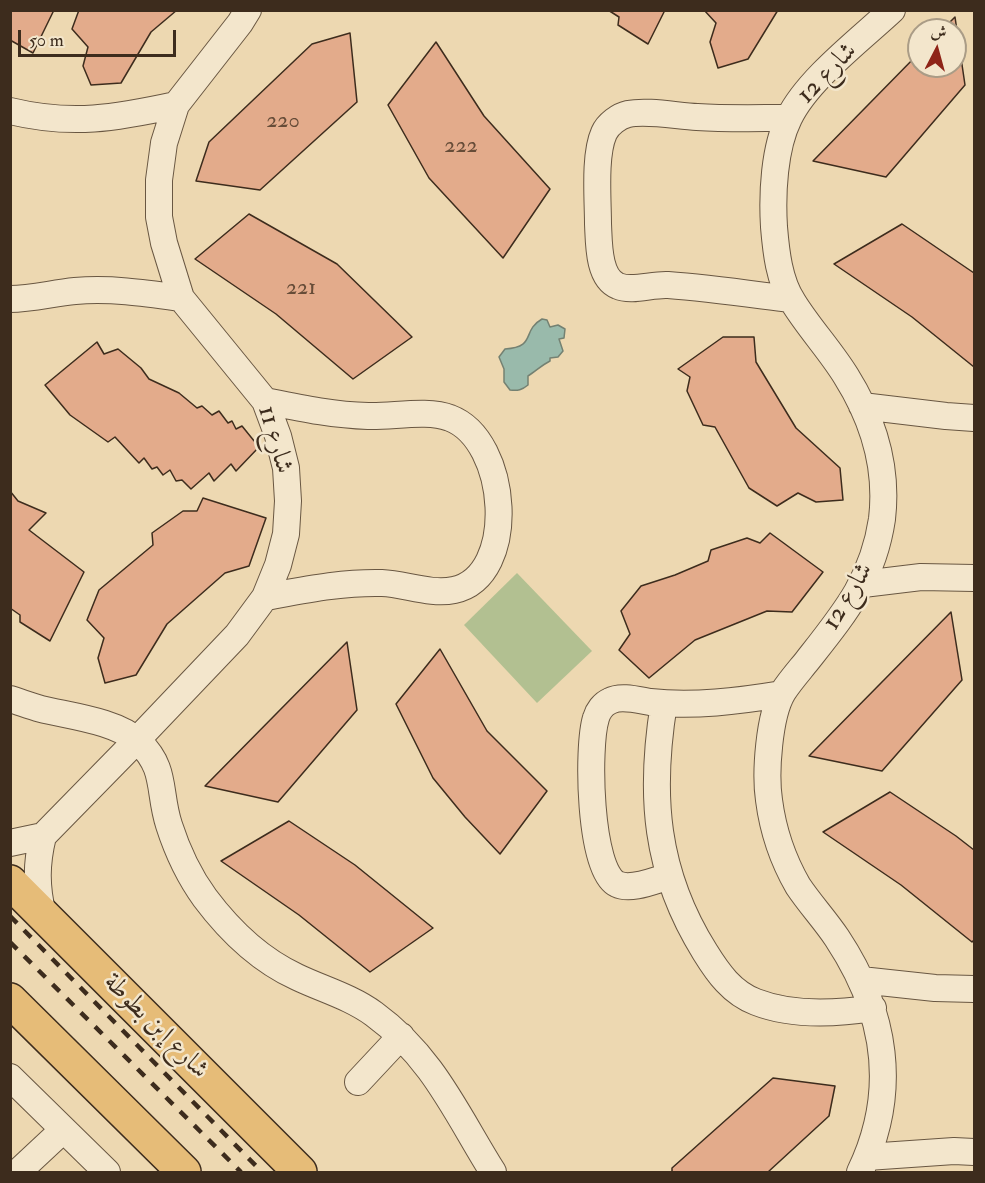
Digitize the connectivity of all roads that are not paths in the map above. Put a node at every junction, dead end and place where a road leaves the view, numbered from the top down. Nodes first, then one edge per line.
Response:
1 (248, 10) edge
2 (892, 10) edge
3 (176, 105) junction
4 (10, 111) edge
5 (788, 118) junction
6 (181, 298) junction
7 (10, 299) edge
8 (790, 299) junction
9 (265, 401) junction
10 (862, 406) junction
11 (975, 418) edge
12 (975, 578) edge
13 (863, 584) junction
14 (265, 597) junction
15 (782, 694) junction
16 (10, 699) edge
17 (664, 703) junction
18 (137, 740) junction
19 (43, 836) junction
20 (10, 843) edge
21 (670, 876) junction
22 (10, 882) edge
23 (43, 915) junction
24 (861, 980) junction
25 (975, 988) edge
26 (10, 1000) edge
27 (873, 1008) junction
28 (401, 1036) junction
29 (10, 1077) edge
30 (358, 1082) dead end
31 (63, 1130) junction
32 (975, 1152) edge
33 (864, 1165) edge
34 (18, 1173) edge
35 (107, 1173) edge
36 (184, 1173) edge
37 (300, 1173) edge
38 (493, 1173) edge

1 - 3 street, شارع 11
2 - 5 street, شارع 12
3 - 4 street
3 - 6 street, شارع 11
5 - 8 street, شارع 12
5 - 8 street
6 - 7 street
6 - 9 street, شارع 11
8 - 10 street, شارع 12
9 - 14 street, شارع 11
9 - 14 street
10 - 11 street
10 - 13 street, شارع 12
12 - 13 street
13 - 15 street, شارع 12
14 - 18 street, شارع 11
15 - 17 street
15 - 24 street, شارع 12
16 - 18 street
17 - 21 street
17 - 21 street
18 - 19 street, شارع 11
18 - 28 street
19 - 20 street
19 - 23 street
21 - 27 street
22 - 23 main road, شارع إبن بطوطة
23 - 37 main road, شارع إبن بطوطة
24 - 25 street
24 - 27 street, شارع 12
26 - 36 main road
27 - 33 street, شارع 12
28 - 30 street
28 - 38 street
29 - 31 street
31 - 34 street
31 - 35 street
32 - 33 street

